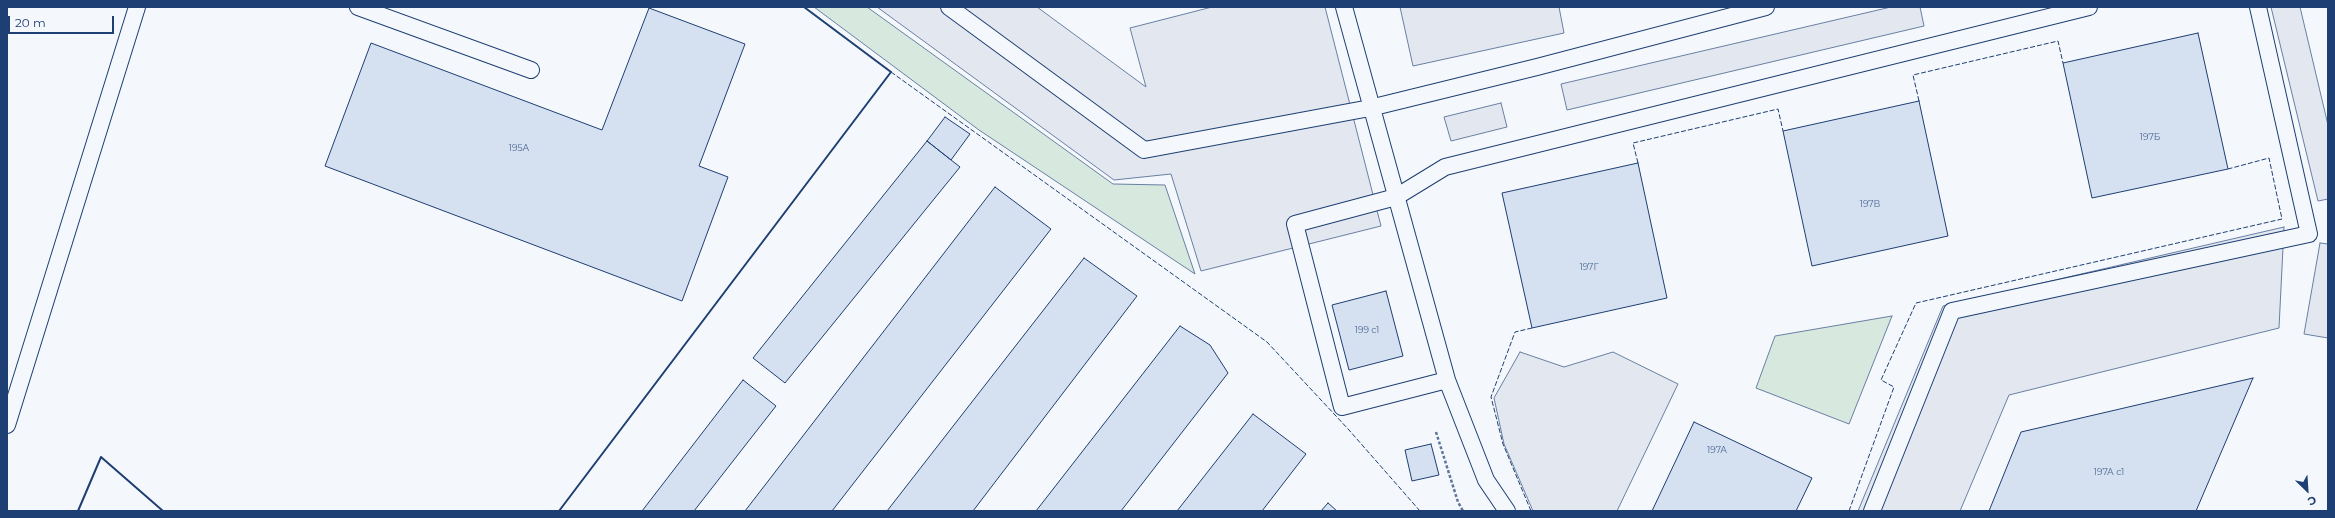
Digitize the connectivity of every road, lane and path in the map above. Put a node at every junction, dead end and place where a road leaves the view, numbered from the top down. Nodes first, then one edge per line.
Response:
1 (137, 7) edge
2 (358, 7) edge
3 (949, 7) edge
4 (1344, 7) edge
5 (1766, 7) edge
6 (2089, 7) edge
7 (2258, 7) edge
8 (531, 70) dead end
9 (1370, 108) junction
10 (1396, 197) junction
11 (1447, 380) junction
12 (7, 425) edge
13 (1507, 511) edge
14 (1872, 511) edge

1 - 12 lane
2 - 8 lane
3 - 9 lane
4 - 9 lane
5 - 9 lane
6 - 10 lane
7 - 14 lane
9 - 10 lane
10 - 11 lane
10 - 11 lane
11 - 13 lane

